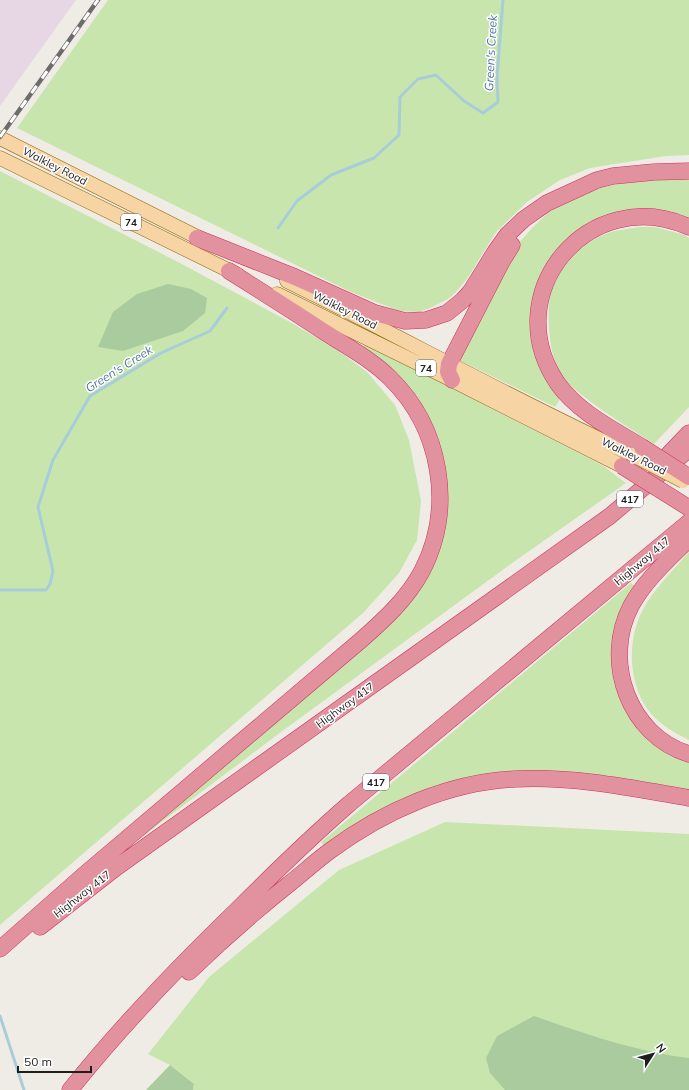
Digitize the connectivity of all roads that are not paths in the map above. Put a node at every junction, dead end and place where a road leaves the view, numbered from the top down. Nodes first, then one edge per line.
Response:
1 (0, 138) edge
2 (0, 158) edge
3 (689, 171) edge
4 (562, 197) junction
5 (689, 227) edge
6 (197, 238) junction
7 (229, 271) junction
8 (449, 364) junction
9 (452, 380) junction
10 (689, 433) edge
11 (689, 449) edge
12 (632, 456) junction
13 (689, 476) edge
14 (689, 484) edge
15 (689, 508) edge
16 (689, 522) edge
17 (689, 539) edge
18 (567, 546) junction
19 (689, 754) edge
20 (689, 798) edge
21 (0, 949) edge
22 (0, 960) edge
23 (88, 1068) junction
24 (70, 1090) edge

1 - 6 main road, Walkley Road / 74
2 - 7 main road, Walkley Road / 74
3 - 4 highway
4 - 6 highway
4 - 8 highway
5 - 12 highway
6 - 8 main road, Walkley Road / 74
7 - 9 main road, Walkley Road / 74
7 - 21 highway
8 - 9 highway
8 - 12 main road, Walkley Road / 74
9 - 12 main road, Walkley Road / 74
10 - 18 highway
11 - 18 highway, Highway 417 / 417
12 - 13 highway, bridge
12 - 14 main road, Walkley Road / 74, bridge
12 - 15 highway, bridge
16 - 23 highway, Highway 417 / 417
17 - 19 highway
18 - 22 highway, Highway 417 / 417
20 - 23 highway
23 - 24 highway, Highway 417 / 417

